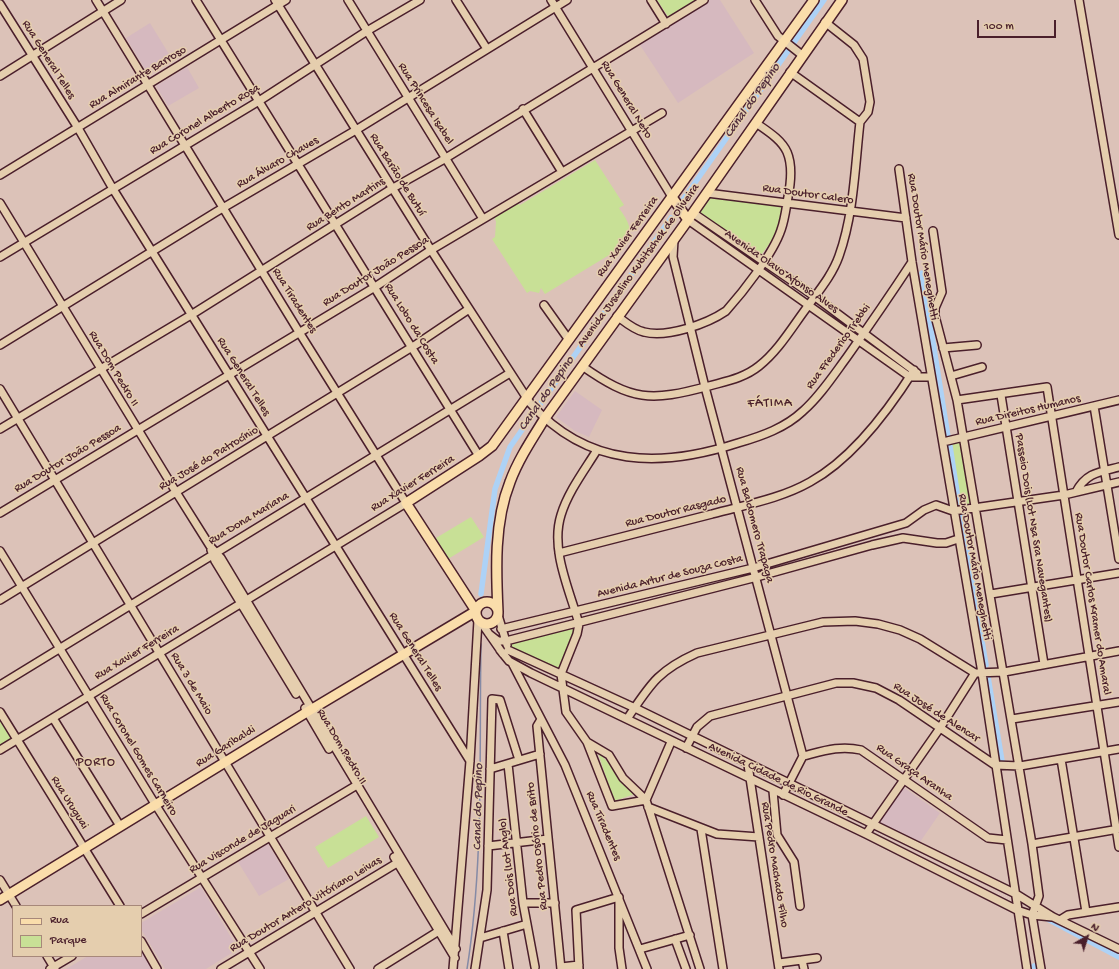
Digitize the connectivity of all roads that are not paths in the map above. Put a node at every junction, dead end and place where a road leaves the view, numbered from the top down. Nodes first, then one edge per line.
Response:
1 (96, 0) edge
2 (121, 0) edge
3 (196, 0) edge
4 (286, 0) edge
5 (348, 0) edge
6 (420, 0) edge
7 (456, 0) edge
8 (551, 0) edge
9 (567, 0) edge
10 (651, 0) edge
11 (704, 0) edge
12 (755, 0) edge
13 (814, 0) edge
14 (842, 0) edge
15 (1079, 0) edge
16 (276, 2) edge
17 (0, 4) edge
18 (555, 8) junction
19 (103, 11) junction
20 (825, 22) junction
21 (666, 24) junction
22 (367, 31) junction
23 (220, 40) junction
24 (785, 43) junction
25 (487, 49) junction
26 (799, 53) junction
27 (33, 55) junction
28 (316, 64) junction
29 (592, 68) junction
30 (790, 72) junction
31 (0, 76) edge
32 (148, 86) junction
33 (409, 98) junction
34 (259, 101) junction
35 (523, 109) junction
36 (662, 113) dead end
37 (860, 122) junction
38 (756, 123) junction
39 (78, 128) junction
40 (356, 130) junction
41 (630, 131) junction
42 (184, 145) junction
43 (446, 158) junction
44 (298, 165) junction
45 (899, 169) dead end
46 (562, 172) junction
47 (0, 175) edge
48 (393, 188) junction
49 (113, 189) junction
50 (707, 193) junction
51 (672, 197) junction
52 (0, 203) edge
53 (787, 203) junction
54 (223, 208) junction
55 (850, 212) junction
56 (690, 216) junction
57 (906, 218) junction
58 (483, 219) junction
59 (335, 225) junction
60 (933, 231) dead end
61 (1119, 235) edge
62 (674, 238) junction
63 (24, 242) junction
64 (431, 250) junction
65 (152, 252) junction
66 (661, 256) junction
67 (0, 257) edge
68 (674, 257) junction
69 (764, 261) junction
70 (912, 262) junction
71 (757, 270) junction
72 (262, 271) junction
73 (375, 287) junction
74 (814, 296) junction
75 (544, 304) dead end
76 (808, 304) junction
77 (62, 306) junction
78 (469, 309) junction
79 (191, 315) junction
80 (617, 316) junction
81 (691, 327) junction
82 (299, 332) junction
83 (865, 333) junction
84 (569, 340) junction
85 (859, 340) junction
86 (0, 345) edge
87 (977, 345) dead end
88 (412, 347) junction
89 (943, 348) junction
90 (582, 366) junction
91 (982, 367) dead end
92 (100, 369) junction
93 (914, 370) junction
94 (510, 373) junction
95 (228, 374) junction
96 (922, 376) junction
97 (951, 376) junction
98 (910, 377) junction
99 (931, 377) junction
100 (705, 387) junction
101 (0, 390) edge
102 (337, 393) junction
103 (1000, 395) junction
104 (957, 400) junction
105 (1119, 400) edge
106 (528, 401) junction
107 (1094, 406) junction
108 (451, 410) junction
109 (542, 416) junction
110 (1051, 416) junction
111 (17, 418) junction
112 (1006, 428) junction
113 (0, 429) edge
114 (137, 430) junction
115 (267, 437) junction
116 (964, 437) junction
117 (943, 442) junction
118 (722, 448) junction
119 (597, 450) junction
120 (375, 454) junction
121 (479, 456) junction
122 (1119, 467) edge
123 (54, 481) junction
124 (1119, 482) edge
125 (1107, 486) junction
126 (176, 492) junction
127 (1076, 492) junction
128 (1064, 495) junction
129 (305, 497) junction
130 (1017, 500) junction
131 (406, 503) junction
132 (976, 506) junction
133 (737, 507) junction
134 (953, 511) junction
135 (0, 513) edge
136 (888, 529) junction
137 (958, 539) junction
138 (92, 542) junction
139 (872, 545) junction
140 (335, 546) junction
141 (0, 551) edge
142 (214, 553) junction
143 (559, 553) junction
144 (1119, 558) edge
145 (753, 568) junction
146 (1119, 572) edge
147 (756, 578) junction
148 (1077, 579) junction
149 (22, 586) junction
150 (1031, 587) junction
151 (665, 589) junction
152 (991, 594) junction
153 (0, 600) edge
154 (668, 600) junction
155 (243, 602) junction
156 (131, 606) junction
157 (575, 611) junction
158 (498, 613) junction
159 (478, 617) junction
160 (578, 624) junction
161 (501, 629) junction
162 (489, 634) junction
163 (770, 635) junction
164 (506, 641) junction
165 (59, 648) junction
166 (500, 650) junction
167 (508, 650) junction
168 (1119, 651) edge
169 (159, 653) junction
170 (403, 654) junction
171 (1089, 656) junction
172 (512, 664) junction
173 (1044, 664) junction
174 (1004, 672) junction
175 (531, 673) junction
176 (978, 673) junction
177 (561, 674) junction
178 (521, 681) junction
179 (0, 685) edge
180 (562, 688) junction
181 (528, 695) junction
182 (90, 696) junction
183 (787, 696) junction
184 (1119, 702) edge
185 (1097, 706) junction
186 (634, 708) junction
187 (309, 710) junction
188 (0, 712) edge
189 (53, 718) junction
190 (627, 719) junction
191 (1012, 719) junction
192 (540, 721) junction
193 (940, 728) junction
194 (691, 736) junction
195 (17, 740) junction
196 (587, 742) junction
197 (672, 742) junction
198 (686, 748) junction
199 (1119, 749) edge
200 (0, 750) edge
201 (1104, 752) junction
202 (540, 754) junction
203 (803, 756) junction
204 (1061, 759) junction
205 (519, 760) junction
206 (470, 761) junction
207 (225, 762) junction
208 (508, 764) junction
209 (748, 765) junction
210 (996, 765) junction
211 (1020, 766) junction
212 (490, 769) junction
213 (750, 779) junction
214 (905, 779) junction
215 (788, 784) junction
216 (355, 786) junction
217 (773, 791) junction
218 (783, 795) junction
219 (155, 804) junction
220 (647, 804) junction
221 (872, 824) junction
222 (120, 826) junction
223 (701, 829) junction
224 (1118, 829) edge
225 (866, 834) junction
226 (270, 837) junction
227 (759, 837) junction
228 (1073, 837) junction
229 (548, 839) junction
230 (1007, 840) junction
231 (517, 843) junction
232 (1032, 844) junction
233 (488, 846) junction
234 (1119, 847) edge
235 (84, 848) junction
236 (400, 861) junction
237 (202, 877) junction
238 (0, 880) edge
239 (996, 884) junction
240 (1016, 894) junction
241 (9, 895) junction
242 (619, 897) junction
243 (990, 897) junction
244 (0, 900) edge
245 (523, 903) junction
246 (555, 903) junction
247 (15, 905) edge
248 (119, 905) edge
249 (800, 906) dead end
250 (1036, 906) junction
251 (1119, 907) edge
252 (1017, 910) junction
253 (315, 912) junction
254 (1086, 912) junction
255 (142, 913) edge
256 (1032, 915) junction
257 (1053, 917) junction
258 (1060, 920) junction
259 (527, 924) junction
260 (441, 930) junction
261 (503, 931) junction
262 (690, 935) junction
263 (480, 938) junction
264 (675, 939) junction
265 (142, 943) edge
266 (456, 949) junction
267 (640, 949) junction
268 (1119, 949) edge
269 (249, 952) junction
270 (48, 957) edge
271 (70, 957) edge
272 (507, 957) junction
273 (455, 958) junction
274 (817, 958) dead end
275 (802, 960) junction
276 (779, 966) edge
277 (535, 967) dead end
278 (579, 967) edge
279 (53, 968) edge
280 (561, 968) edge
281 (157, 969) edge
282 (221, 969) edge
283 (260, 969) edge
284 (350, 969) edge
285 (378, 969) edge
286 (453, 969) edge
287 (475, 969) edge
288 (504, 969) edge
289 (509, 969) edge
290 (622, 969) edge
291 (647, 969) edge
292 (686, 969) edge
293 (700, 969) edge
294 (723, 969) edge
295 (804, 969) edge
296 (1027, 969) edge
297 (1040, 969) edge

1 - 19 street, Rua Tiradentes
2 - 19 street
3 - 23 street, Rua Lobo da Costa
4 - 16 street, Rua Almirante Barroso
5 - 22 street, Rua Princesa Isabel
6 - 22 street, Rua Coronel Alberto Rosa
7 - 25 street
8 - 18 street, Rua General Neto
9 - 18 street, Rua Álvaro Chaves
10 - 21 street
11 - 21 street, Rua Bento Martins
12 - 24 street
13 - 24 main road
14 - 20 main road, Avenida Juscelino Kubitschek de Oliveira
15 - 61 street
16 - 23 street, Rua Almirante Barroso
16 - 28 street, Rua Barão de Butuí
17 - 27 street, Rua General Telles
18 - 25 street, Rua Álvaro Chaves
18 - 29 street, Rua General Neto
19 - 27 street
19 - 32 street, Rua Tiradentes
20 - 26 main road, Avenida Juscelino Kubitschek de Oliveira
20 - 37 street
21 - 29 street, Rua Bento Martins
22 - 28 street, Rua Coronel Alberto Rosa
22 - 33 street, Rua Princesa Isabel
23 - 32 street, Rua Almirante Barroso
23 - 34 street, Rua Lobo da Costa
24 - 26 street
24 - 51 main road, Rua Xavier Ferreira
25 - 33 street, Rua Álvaro Chaves
26 - 30 main road, Avenida Juscelino Kubitschek de Oliveira
27 - 31 street
27 - 39 street, Rua General Telles
28 - 34 street, Rua Coronel Alberto Rosa
28 - 40 street, Rua Barão de Butuí
29 - 35 street, Rua Bento Martins
29 - 41 street, Rua General Neto
30 - 37 street
30 - 38 main road, Avenida Juscelino Kubitschek de Oliveira
32 - 39 street, Rua Almirante Barroso
32 - 42 street, Rua Tiradentes
33 - 40 street, Rua Álvaro Chaves
33 - 43 street, Rua Princesa Isabel
34 - 42 street, Rua Coronel Alberto Rosa
34 - 44 street, Rua Lobo da Costa
35 - 43 street, Rua Bento Martins
35 - 46 street
36 - 41 street, Rua Doutor João Pessoa
37 - 55 street
38 - 50 main road, Avenida Juscelino Kubitschek de Oliveira
38 - 53 street
39 - 47 street, Rua Almirante Barroso
39 - 49 street, Rua General Telles
40 - 44 street, Rua Álvaro Chaves
40 - 48 street, Rua Barão de Butuí
41 - 46 street, Rua Doutor João Pessoa
41 - 51 street, Rua General Neto
42 - 49 street, Rua Coronel Alberto Rosa
42 - 54 street, Rua Tiradentes
43 - 48 street, Rua Bento Martins
43 - 58 street, Rua Princesa Isabel
44 - 54 street, Rua Álvaro Chaves
44 - 59 street, Rua Lobo da Costa
45 - 57 street, Rua Doutor Mário Meneghetti
46 - 58 street, Rua Doutor João Pessoa
48 - 59 street, Rua Bento Martins
48 - 64 street, Rua Barão de Butuí
49 - 63 street, Rua Coronel Alberto Rosa
49 - 65 street, Rua General Telles
50 - 53 street, Rua Doutor Calero
50 - 56 main road, Avenida Juscelino Kubitschek de Oliveira
51 - 56 main road, Rua General Neto
51 - 84 main road, Rua Xavier Ferreira
52 - 63 street, Rua Dom Pedro II
53 - 55 street, Rua Doutor Calero
53 - 69 street
54 - 65 street, Rua Álvaro Chaves
54 - 72 street, Rua Tiradentes
55 - 57 street, Rua Doutor Calero
55 - 74 street
56 - 62 main road, Avenida Juscelino Kubitschek de Oliveira
56 - 69 street, Avenida Olavo Afonso Alves
56 - 71 street, Avenida Olavo Afonso Alves
57 - 70 street, Rua Doutor Mário Meneghetti
58 - 64 street, Rua Doutor João Pessoa
59 - 72 street, Rua Bento Martins
59 - 73 street, Rua Lobo da Costa
60 - 89 street, Rua Doutor Mário Meneghetti
62 - 66 main road, Avenida Juscelino Kubitschek de Oliveira
62 - 68 street, Rua Baldomero Trapaga
63 - 67 street, Rua Coronel Alberto Rosa
63 - 77 street, Rua Dom Pedro II
64 - 73 street, Rua Doutor João Pessoa
64 - 78 street, Rua Barão de Butuí
65 - 77 street, Rua Álvaro Chaves
65 - 79 street, Rua General Telles
66 - 68 street
66 - 80 main road, Avenida Juscelino Kubitschek de Oliveira
68 - 81 street, Rua Baldomero Trapaga
69 - 71 street
69 - 74 street, Avenida Olavo Afonso Alves
70 - 83 street, Rua Frederico Trebbi
70 - 99 street, Rua Doutor Mário Meneghetti
71 - 76 street, Avenida Olavo Afonso Alves
71 - 81 street
72 - 79 street, Rua Bento Martins
72 - 82 street, Rua Tiradentes
73 - 82 street, Rua Doutor João Pessoa
73 - 88 street, Rua Lobo da Costa
74 - 76 street
74 - 83 street, Avenida Olavo Afonso Alves
75 - 84 street
76 - 85 street, Avenida Olavo Afonso Alves
76 - 100 street
77 - 86 street, Rua Álvaro Chaves
77 - 92 street, Rua Dom Pedro II
78 - 88 street, Rua José do Patrocínio
78 - 94 street, Rua Barão de Butuí
79 - 92 street, Rua Bento Martins
79 - 95 street, Rua General Telles
80 - 81 street
80 - 90 main road, Avenida Juscelino Kubitschek de Oliveira
81 - 100 street, Rua Baldomero Trapaga
82 - 95 street, Rua Doutor João Pessoa
82 - 102 street, Rua Tiradentes
83 - 85 street, Rua Frederico Trebbi
83 - 93 street, Avenida Olavo Afonso Alves
84 - 106 main road, Rua Xavier Ferreira
85 - 98 street, Avenida Olavo Afonso Alves
85 - 118 street, Rua Frederico Trebbi
87 - 89 street
88 - 102 street, Rua José do Patrocínio
88 - 108 street, Rua Lobo da Costa
89 - 97 street, Rua Doutor Mário Meneghetti
90 - 100 street
90 - 109 main road, Avenida Juscelino Kubitschek de Oliveira
91 - 97 street
92 - 111 street, Rua Bento Martins
92 - 114 street, Rua Dom Pedro II
93 - 96 street, Avenida Olavo Afonso Alves
93 - 98 street, Rua Doutor Rasgado
94 - 106 street, Rua Barão de Butuí
94 - 108 street, Rua Dona Mariana
95 - 114 street, Rua Doutor João Pessoa
95 - 115 street, Rua General Telles
96 - 98 street
96 - 99 street
97 - 104 street, Rua Doutor Mário Meneghetti
98 - 133 street, Rua Doutor Rasgado
99 - 117 street, Rua Doutor Mário Meneghetti
100 - 118 street, Rua Baldomero Trapaga
101 - 111 street, Rua 3 de Maio
102 - 115 street, Rua José do Patrocínio
102 - 120 street, Rua Tiradentes
103 - 104 street
103 - 110 street, Rua Doutor Carlos Kramer do Amaral
103 - 112 street, Passeio Dois (Lot Nsa Sra Navegantes)
104 - 116 street, Rua Doutor Mário Meneghetti
105 - 107 street, Rua Direitos Humanos
106 - 109 street, Rua Barão de Butuí
106 - 121 main road, Rua Xavier Ferreira
107 - 110 street, Rua Direitos Humanos
107 - 125 street
108 - 120 street, Rua Dona Mariana
108 - 121 street, Rua Lobo da Costa
109 - 119 street, Rua Frederico Trebbi
109 - 158 main road, Avenida Juscelino Kubitschek de Oliveira
110 - 112 street, Rua Direitos Humanos
110 - 128 street, Rua Doutor Carlos Kramer do Amaral
111 - 113 street, Rua Bento Martins
111 - 123 street, Rua 3 de Maio
112 - 116 street, Rua Direitos Humanos
112 - 130 street, Passeio Dois (Lot Nsa Sra Navegantes)
114 - 123 street, Rua Doutor João Pessoa
114 - 126 street, Rua Dom Pedro II
115 - 126 street, Rua José do Patrocínio
115 - 129 street, Rua General Telles
116 - 117 street, Rua Direitos Humanos
116 - 132 street, Rua Doutor Mário Meneghetti
117 - 134 street, Rua Doutor Mário Meneghetti
118 - 119 street, Rua Frederico Trebbi
118 - 133 street, Rua Baldomero Trapaga
119 - 143 street
120 - 129 street, Rua Dona Mariana
120 - 131 street, Rua Tiradentes
121 - 131 main road, Rua Xavier Ferreira
122 - 127 street
123 - 135 street, Rua Doutor João Pessoa
123 - 138 street, Rua 3 de Maio
124 - 125 street
125 - 127 street
125 - 144 street
126 - 138 street, Rua José do Patrocínio
126 - 142 street, Rua Dom Pedro II
127 - 128 street
128 - 130 street
128 - 148 street, Rua Doutor Carlos Kramer do Amaral
129 - 140 street, Rua General Telles
129 - 142 street, Rua Dona Mariana
130 - 132 street
130 - 150 street, Passeio Dois (Lot Nsa Sra Navegantes)
131 - 140 street, Rua Xavier Ferreira
131 - 159 main road, Rua Tiradentes
132 - 134 street
132 - 152 street, Rua Doutor Mário Meneghetti
133 - 143 street, Rua Doutor Rasgado
133 - 145 street, Rua Baldomero Trapaga
134 - 136 street, Avenida Artur de Souza Costa
134 - 137 street, Rua Doutor Mário Meneghetti
136 - 139 street, Avenida Artur de Souza Costa
136 - 145 street, Avenida Artur de Souza Costa
137 - 139 street, Avenida Artur de Souza Costa
137 - 176 street, Rua Doutor Mário Meneghetti
138 - 149 street, Rua José do Patrocínio
138 - 156 street, Rua 3 de Maio
139 - 147 street, Avenida Artur de Souza Costa
140 - 155 street, Rua Xavier Ferreira
140 - 170 street, Rua General Telles
141 - 149 street, Rua Coronel Gomes Carneiro
142 - 155 street, Rua Dom Pedro II
142 - 156 street, Rua Dona Mariana
143 - 157 street
145 - 147 street, Rua Baldomero Trapaga
145 - 151 street, Avenida Artur de Souza Costa
146 - 148 street
147 - 154 street, Avenida Artur de Souza Costa
147 - 163 street, Rua Baldomero Trapaga
148 - 150 street
148 - 171 street, Rua Doutor Carlos Kramer do Amaral
149 - 153 street, Rua José do Patrocínio
149 - 165 street, Rua Coronel Gomes Carneiro
150 - 152 street
150 - 173 street, Passeio Dois (Lot Nsa Sra Navegantes)
151 - 154 street
151 - 157 street, Avenida Artur de Souza Costa
152 - 174 street, Rua Doutor Mário Meneghetti
154 - 160 street, Avenida Artur de Souza Costa
155 - 169 street, Rua Xavier Ferreira
155 - 187 street, Rua Dom Pedro II
156 - 165 street, Rua Dona Mariana
156 - 169 street, Rua 3 de Maio
157 - 160 street
157 - 161 street, Avenida Artur de Souza Costa
158 - 159 main road
158 - 159 main road
158 - 161 street, Rua Tiradentes
159 - 162 street, Rua Tiradentes
159 - 170 main road, Rua Garibaldi
159 - 206 street
160 - 164 street, Avenida Artur de Souza Costa
160 - 177 street
161 - 164 street, Rua Tiradentes
162 - 164 street
162 - 166 street, Rua Tiradentes
163 - 176 street
163 - 183 street, Rua Baldomero Trapaga
163 - 186 street
164 - 167 street, Rua Tiradentes
165 - 179 street, Rua Dona Mariana
165 - 182 street, Rua Coronel Gomes Carneiro
166 - 172 street, Avenida Cidade de Rio Grande
166 - 181 street, Rua Tiradentes
167 - 172 street, Rua Tiradentes
167 - 177 street, Avenida Cidade de Rio Grande
168 - 171 street
169 - 182 street, Rua Xavier Ferreira
169 - 207 street, Rua 3 de Maio
170 - 187 main road, Rua Garibaldi
170 - 206 street, Rua General Telles
171 - 173 street
171 - 185 street, Rua Doutor Carlos Kramer do Amaral
172 - 175 street, Avenida Cidade de Rio Grande
172 - 178 street, Rua Tiradentes
173 - 174 street
174 - 176 street
174 - 191 street, Rua Doutor Mário Meneghetti
175 - 178 street
175 - 180 street, Avenida Cidade de Rio Grande
176 - 193 street
176 - 210 street, Rua Doutor Mário Meneghetti
177 - 180 street
177 - 186 street, Avenida Cidade de Rio Grande
178 - 181 street, Rua Tiradentes
180 - 190 street, Avenida Cidade de Rio Grande
180 - 196 street
181 - 192 street, Rua Tiradentes
182 - 189 street, Rua Xavier Ferreira
182 - 219 street, Rua Coronel Gomes Carneiro
183 - 193 street, Rua José de Alencar
183 - 194 street, Rua José de Alencar
183 - 203 street, Rua Baldomero Trapaga
184 - 185 street
185 - 191 street
185 - 201 street, Rua Doutor Carlos Kramer do Amaral
186 - 190 street
186 - 194 street, Avenida Cidade de Rio Grande
187 - 207 main road, Rua Garibaldi
187 - 216 street, Rua Dom Pedro II
188 - 195 street, Rua Uruguai
189 - 195 street, Rua Xavier Ferreira
189 - 222 street
190 - 197 street, Avenida Cidade de Rio Grande
191 - 211 street, Rua Doutor Mário Meneghetti
192 - 202 street, Rua Pedro Osório de Brito
192 - 242 street, Rua Tiradentes
193 - 210 street, Rua José de Alencar
193 - 214 street
194 - 198 street, Rua José de Alencar
194 - 209 street, Avenida Cidade de Rio Grande
195 - 200 street, Rua Xavier Ferreira
195 - 235 street, Rua Uruguai
196 - 220 street
196 - 220 street
197 - 198 street, Avenida Cidade de Rio Grande
197 - 220 street
198 - 213 street, Avenida Cidade de Rio Grande
199 - 201 street
201 - 204 street
201 - 224 street, Rua Doutor Carlos Kramer do Amaral
202 - 205 street
202 - 229 street, Rua Pedro Osório de Brito
203 - 214 street, Rua Graça Aranha
203 - 215 street
204 - 211 street
204 - 228 street
205 - 208 street
205 - 212 street
206 - 266 street
207 - 219 main road, Rua Garibaldi
207 - 226 street, Rua 3 de Maio
208 - 212 street
208 - 231 street, Rua Dois (Lot Anglo)
209 - 213 street, Rua Pedro Machado Filho
209 - 215 street, Avenida Cidade de Rio Grande
210 - 211 street
210 - 230 street, Rua Doutor Mário Meneghetti
211 - 232 street, Rua Doutor Mário Meneghetti
212 - 233 street
213 - 217 street, Avenida Cidade de Rio Grande
213 - 227 street, Rua Pedro Machado Filho
214 - 221 street
214 - 230 street, Rua Graça Aranha
215 - 218 street
215 - 221 street, Avenida Cidade de Rio Grande
216 - 226 street, Rua Visconde de Jaguari
216 - 236 street, Rua Dom Pedro II
217 - 218 street, Avenida Cidade de Rio Grande
217 - 249 street
218 - 225 street, Avenida Cidade de Rio Grande
219 - 222 main road, Rua Garibaldi
219 - 237 street, Rua Coronel Gomes Carneiro
220 - 223 street
220 - 262 street
221 - 225 street
221 - 239 street, Avenida Cidade de Rio Grande
222 - 235 main road, Rua Garibaldi
223 - 227 street
223 - 294 street
224 - 228 street
224 - 234 street, Rua Doutor Carlos Kramer do Amaral
225 - 243 street, Avenida Cidade de Rio Grande
226 - 237 street, Rua Visconde de Jaguari
226 - 253 street, Rua 3 de Maio
227 - 276 street, Rua Pedro Machado Filho
228 - 232 street
228 - 254 street
229 - 231 street
229 - 246 street, Rua Pedro Osório de Brito
230 - 240 street, Rua Doutor Mário Meneghetti
231 - 233 street
231 - 245 street, Rua Dois (Lot Anglo)
232 - 250 street, Rua Doutor Mário Meneghetti
233 - 263 street
235 - 241 main road, Rua Garibaldi
235 - 248 street, Rua Uruguai
236 - 253 street, Rua Doutor Antero Vitóriano Leivas
236 - 260 street, Rua Dom Pedro II
237 - 255 street, Rua Visconde de Jaguari
237 - 269 street, Rua Coronel Gomes Carneiro
238 - 241 street
239 - 240 street, Avenida Cidade de Rio Grande
239 - 243 street
240 - 250 street, Avenida Cidade de Rio Grande
240 - 252 street, Rua Doutor Mário Meneghetti
241 - 244 main road, Rua Garibaldi
241 - 247 street
242 - 267 street, Rua Tiradentes
242 - 278 street
242 - 290 street
243 - 252 street, Avenida Cidade de Rio Grande
245 - 246 street
245 - 259 street, Rua Dois (Lot Anglo)
246 - 280 street, Rua Pedro Osório de Brito
250 - 256 street, Rua Doutor Mário Meneghetti
250 - 257 street, Avenida Cidade de Rio Grande
251 - 254 street
252 - 256 street, Avenida Cidade de Rio Grande
252 - 296 street, Rua Doutor Mário Meneghetti
253 - 269 street, Rua Doutor Antero Vitóriano Leivas
253 - 284 street, Rua 3 de Maio
254 - 258 street
256 - 257 street, Avenida Cidade de Rio Grande
256 - 297 street
257 - 258 street, Avenida Cidade de Rio Grande
258 - 268 street, Avenida Cidade de Rio Grande
259 - 261 street
259 - 277 street, Rua Dois (Lot Anglo)
260 - 266 street, Rua Dom Pedro II
260 - 273 street, Rua Dom Pedro II
260 - 285 street
261 - 263 street
261 - 272 street
262 - 264 street
262 - 293 street
263 - 287 street
264 - 267 street
264 - 292 street
265 - 281 street
266 - 273 street
267 - 291 street, Rua Tiradentes
269 - 282 street, Rua Doutor Antero Vitóriano Leivas
269 - 283 street, Rua Coronel Gomes Carneiro
270 - 279 street
271 - 279 street
272 - 288 street
272 - 289 street
273 - 286 street
274 - 275 street
275 - 276 street
275 - 295 street
278 - 280 street

